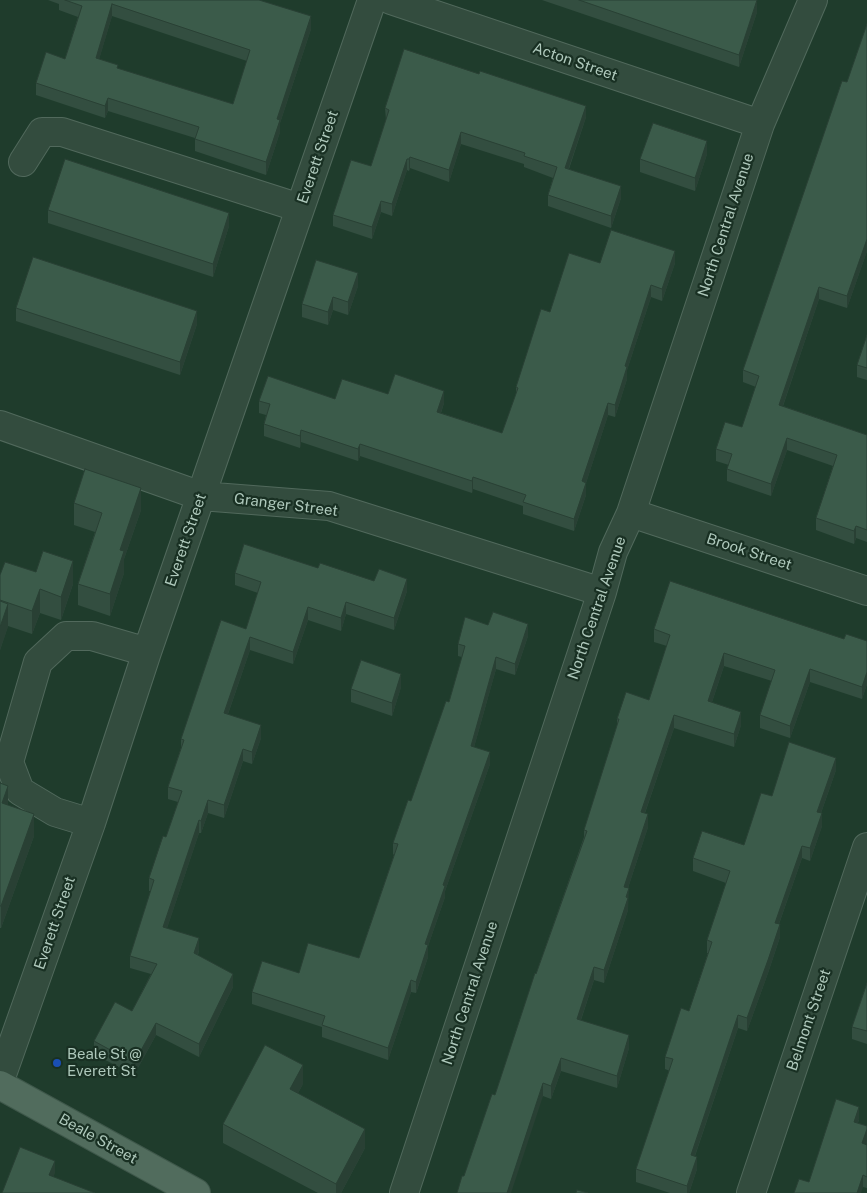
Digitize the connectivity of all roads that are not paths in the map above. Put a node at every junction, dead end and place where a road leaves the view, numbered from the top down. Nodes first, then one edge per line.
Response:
1 (372, 0) edge
2 (391, 0) edge
3 (813, 0) edge
4 (760, 124) junction
5 (23, 162) dead end
6 (300, 208) junction
7 (0, 425) edge
8 (201, 496) junction
9 (631, 514) junction
10 (867, 591) edge
11 (602, 592) junction
12 (147, 652) junction
13 (91, 823) junction
14 (867, 847) edge
15 (0, 1080) edge
16 (0, 1085) edge
17 (196, 1193) edge
18 (404, 1193) edge
19 (751, 1193) edge

1 - 6 street, Everett Street
2 - 4 street, Acton Street
3 - 4 street, North Central Avenue
4 - 9 street, North Central Avenue
5 - 6 street
6 - 8 street, Everett Street
7 - 8 street, Granger Street
8 - 11 street, Granger Street
8 - 12 street, Everett Street
9 - 10 street, Brook Street
9 - 11 street, North Central Avenue
11 - 18 street, North Central Avenue
12 - 13 street, Everett Street
12 - 13 street
13 - 15 street, Everett Street
14 - 19 street, Belmont Street
16 - 17 main road, Beale Street

